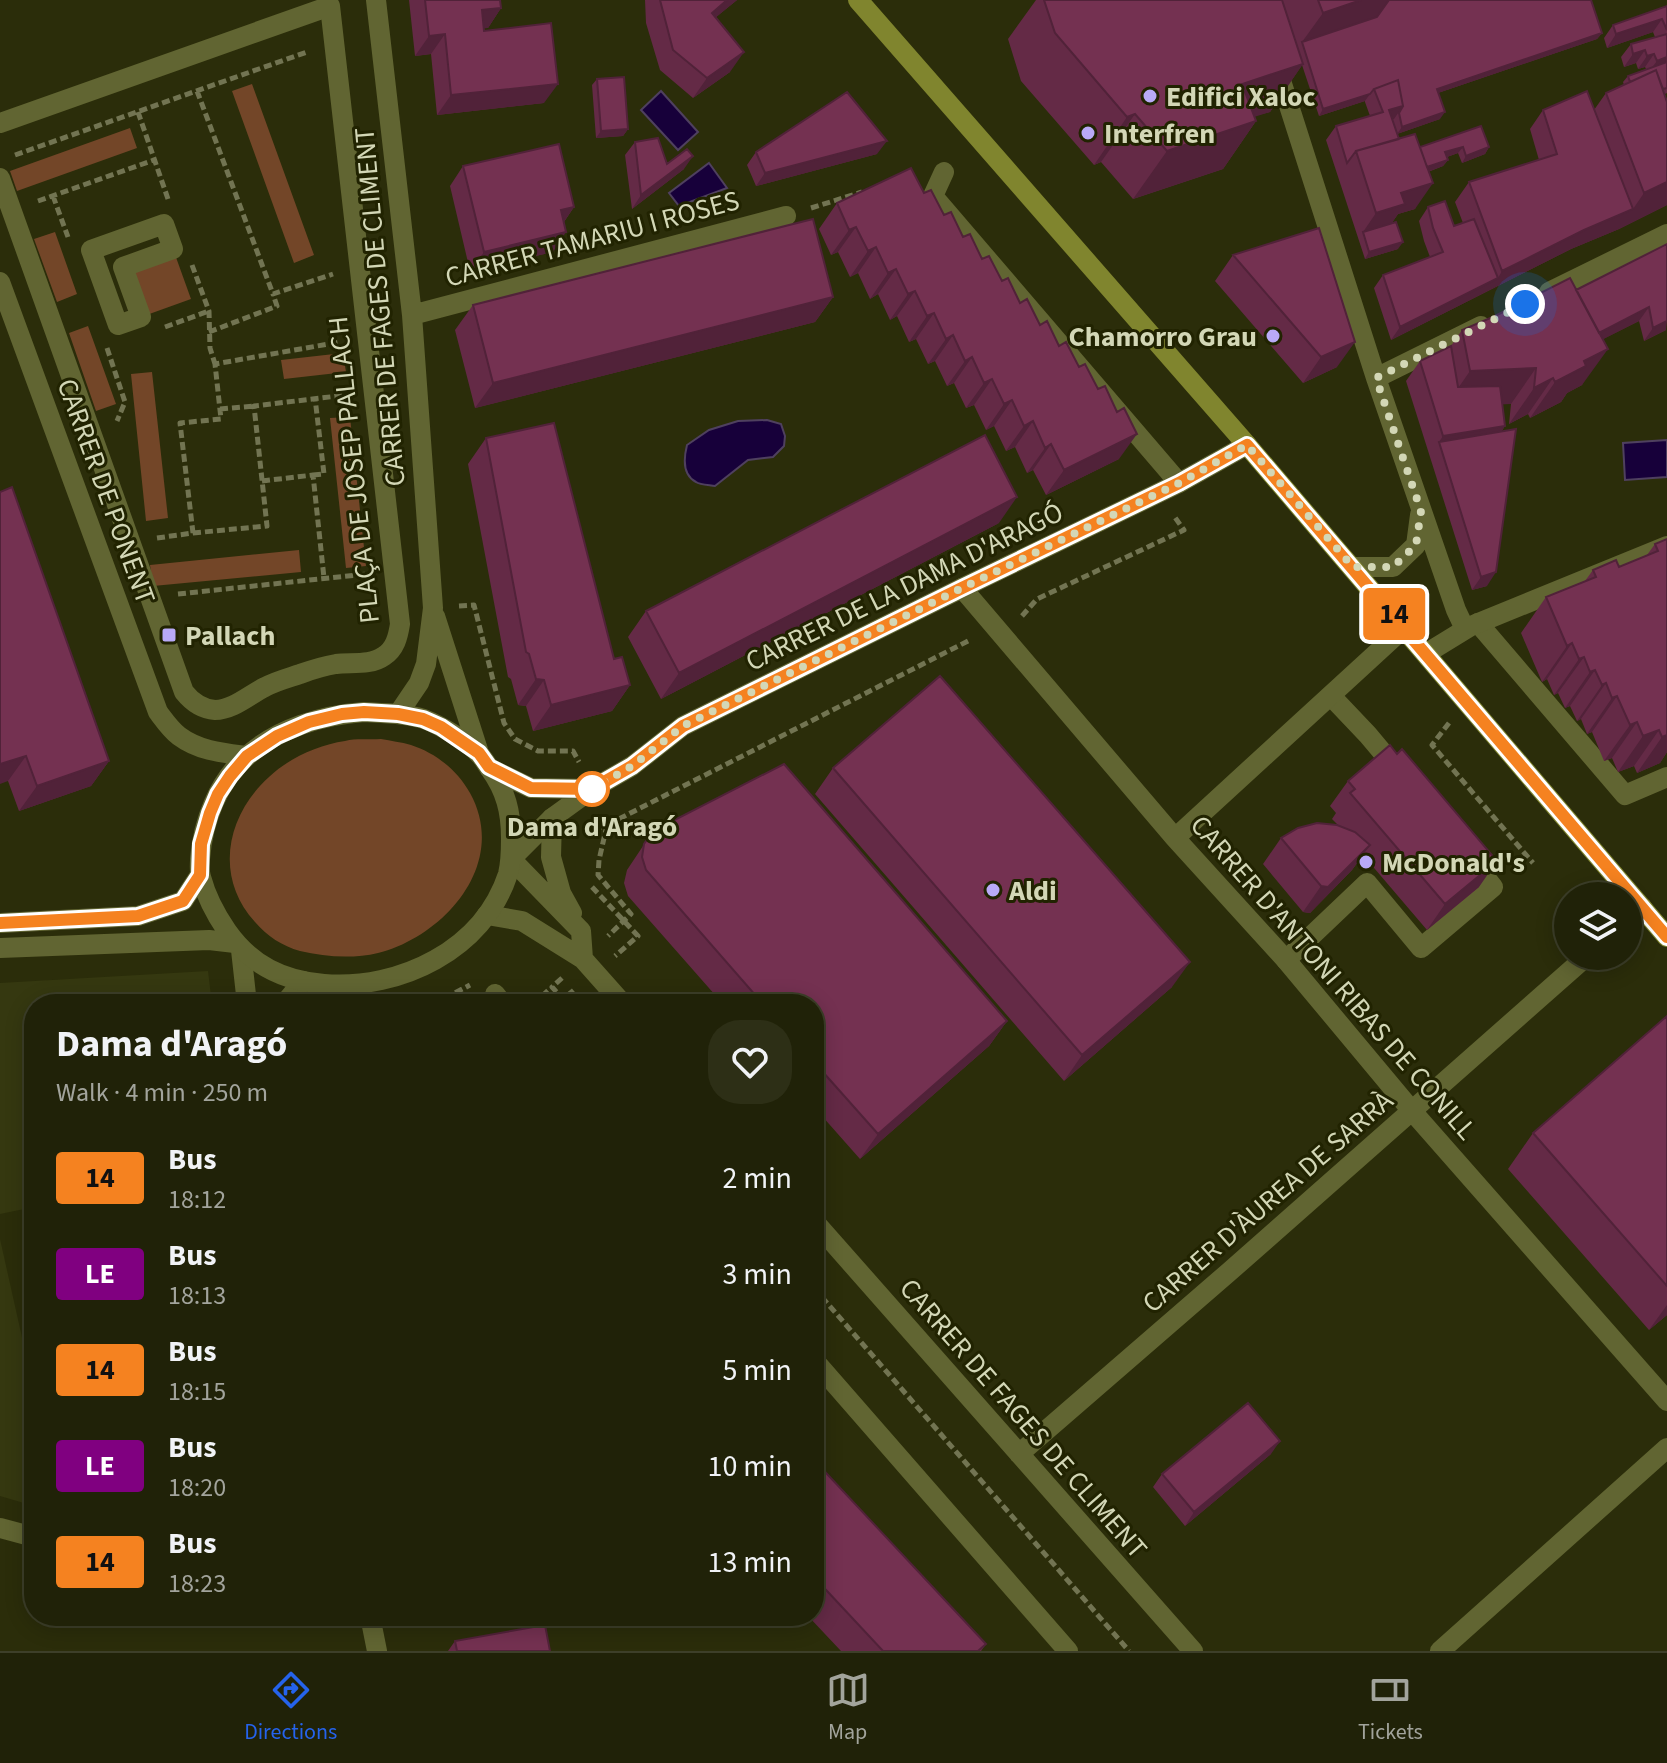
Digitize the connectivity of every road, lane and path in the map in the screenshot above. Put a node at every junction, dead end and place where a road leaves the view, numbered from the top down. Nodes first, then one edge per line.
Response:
1 (376, 0) edge
2 (858, 0) edge
3 (1270, 46) edge
4 (313, 50) dead end
5 (197, 91) junction
6 (138, 112) junction
7 (0, 123) edge
8 (149, 144) dead end
9 (14, 155) dead end
10 (154, 160) dead end
11 (944, 172) dead end
12 (0, 178) edge
13 (875, 188) edge
14 (43, 200) dead end
15 (786, 216) joint
16 (1667, 234) edge
17 (321, 278) dead end
18 (0, 282) edge
19 (273, 294) junction
20 (1525, 304) edge
21 (412, 315) junction
22 (141, 317) joint
23 (1497, 318) edge
24 (209, 332) dead end
25 (342, 341) dead end
26 (210, 348) dead end
27 (215, 364) junction
28 (1376, 378) junction
29 (118, 381) dead end
30 (348, 395) dead end
31 (315, 398) junction
32 (125, 402) dead end
33 (254, 406) junction
34 (220, 409) junction
35 (1247, 445) junction
36 (313, 475) junction
37 (262, 481) junction
38 (1179, 483) junction
39 (1157, 493) junction
40 (1421, 511) junction
41 (193, 533) junction
42 (169, 537) dead end
43 (1667, 546) edge
44 (1353, 567) junction
45 (377, 572) dead end
46 (324, 578) junction
47 (962, 588) junction
48 (175, 594) dead end
49 (433, 608) junction
50 (1472, 626) junction
51 (996, 627) junction
52 (1405, 627) junction
53 (1427, 653) junction
54 (1331, 696) junction
55 (398, 714) junction
56 (1432, 745) dead end
57 (247, 756) junction
58 (484, 760) junction
59 (1667, 777) edge
60 (1406, 781) edge
61 (592, 789) junction
62 (552, 818) junction
63 (607, 825) junction
64 (587, 832) dead end
65 (1175, 838) junction
66 (1455, 840) edge
67 (511, 859) junction
68 (1533, 863) dead end
69 (200, 875) junction
70 (1610, 882) edge
71 (487, 915) junction
72 (1642, 918) edge
73 (624, 921) dead end
74 (0, 923) edge
75 (581, 931) junction
76 (1667, 937) edge
77 (238, 946) junction
78 (0, 948) edge
79 (583, 959) junction
80 (1286, 960) junction
81 (1571, 970) edge
82 (303, 981) junction
83 (552, 987) dead end
84 (245, 994) edge
85 (292, 994) edge
86 (544, 994) edge
87 (614, 994) edge
88 (1412, 1111) junction
89 (824, 1232) edge
90 (824, 1300) edge
91 (824, 1371) edge
92 (1667, 1401) edge
93 (1667, 1448) edge
94 (1019, 1454) junction
95 (0, 1528) edge
96 (24, 1534) edge
97 (372, 1626) edge
98 (377, 1651) edge
99 (1068, 1651) edge
100 (1129, 1651) edge
101 (1193, 1651) edge
102 (1440, 1651) edge

1 - 21 street, CARRER DE FAGES DE CLIMENT
2 - 35 main road
3 - 28 street
4 - 5 path
5 - 6 path
5 - 19 path
6 - 8 path
6 - 9 path
7 - 12 street, PLAÇA DE JOSEP PALLACH
10 - 14 path
11 - 38 street
13 - 15 path
15 - 21 street, CARRER TAMARIU I ROSES
16 - 20 street
17 - 19 path
18 - 57 street, CARRER DE PONENT
19 - 24 path
21 - 49 street, CARRER DE FAGES DE CLIMENT
22 - 22 street
23 - 28 street
25 - 27 path
26 - 27 path
27 - 34 path
28 - 40 street
29 - 32 path
30 - 31 path
31 - 33 path
31 - 36 path
33 - 34 path
33 - 37 path
34 - 41 path
35 - 38 street, CARRER DE LA DAMA D'ARAGÓ
35 - 44 main road
36 - 37 path
36 - 46 path
37 - 41 path
38 - 39 street, CARRER DE LA DAMA D'ARAGÓ
39 - 47 street, CARRER DE LA DAMA D'ARAGÓ
39 - 51 path
40 - 44 street
40 - 50 street
41 - 42 path
43 - 50 street
44 - 52 main road
45 - 46 path
46 - 48 path
47 - 51 street, CARRER D'ANTONI RIBAS DE CONILL
47 - 61 street, CARRER DE LA DAMA D'ARAGÓ
49 - 55 street, CARRER DE FAGES DE CLIMENT
49 - 58 street, CARRER DE FAGES DE CLIMENT
49 - 61 path
50 - 53 street
50 - 59 street
51 - 63 path
51 - 65 street, CARRER D'ANTONI RIBAS DE CONILL
52 - 53 main road
52 - 54 street
53 - 70 main road
54 - 60 street
54 - 65 street
55 - 57 street
55 - 58 street
56 - 68 path
57 - 69 street
58 - 61 street
58 - 67 street, CARRER DE FAGES DE CLIMENT
61 - 62 street, CARRER DE LA DAMA D'ARAGÓ
61 - 63 path
62 - 67 street, CARRER DE LA DAMA D'ARAGÓ
62 - 75 street
63 - 64 path
63 - 73 path
65 - 80 street, CARRER D'ANTONI RIBAS DE CONILL
66 - 80 street
67 - 71 street
67 - 75 street
69 - 74 street
69 - 77 street
71 - 79 street
71 - 82 street
72 - 76 main road
75 - 79 street
77 - 78 street
77 - 82 street
77 - 84 street
79 - 87 street
80 - 88 street, CARRER D'ANTONI RIBAS DE CONILL
81 - 88 street, CARRER D'ÀUREA DE SARRÀ
82 - 85 street
83 - 86 path
88 - 92 street, CARRER D'ANTONI RIBAS DE CONILL
88 - 94 street, CARRER D'ÀUREA DE SARRÀ
89 - 94 street, CARRER DE FAGES DE CLIMENT
90 - 100 path
91 - 99 street
93 - 102 street
94 - 101 street, CARRER DE FAGES DE CLIMENT
95 - 96 street
97 - 98 street

